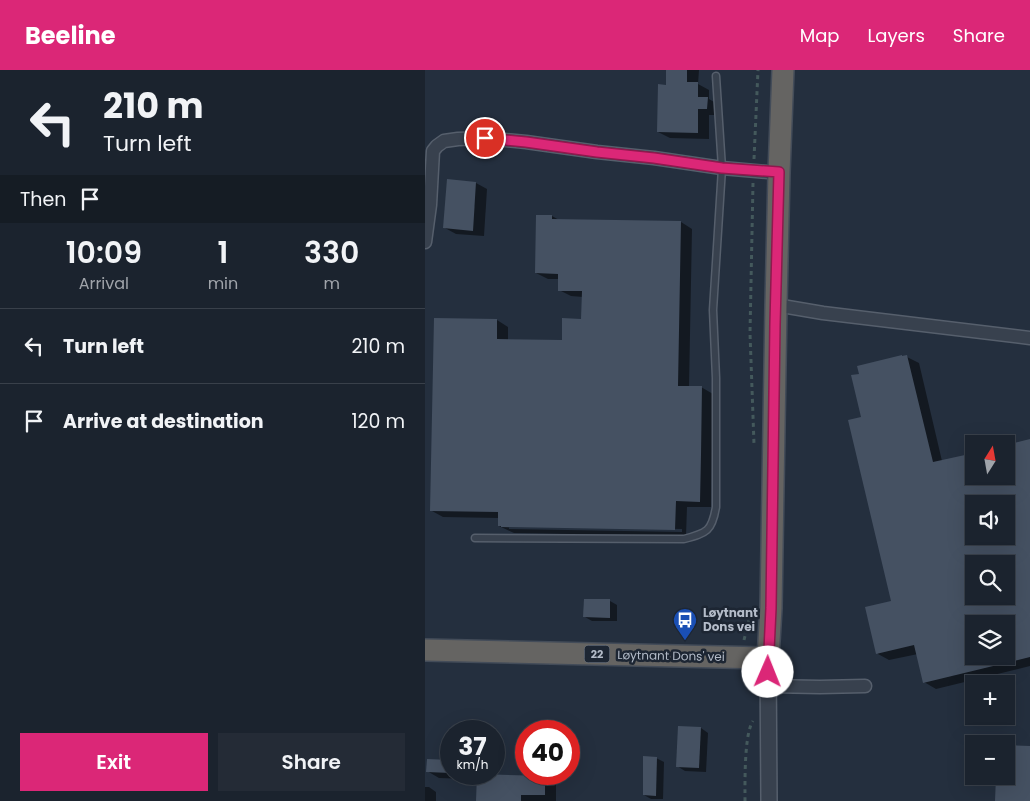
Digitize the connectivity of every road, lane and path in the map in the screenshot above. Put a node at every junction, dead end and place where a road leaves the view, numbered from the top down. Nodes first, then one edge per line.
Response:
1 (758, 70) edge
2 (783, 70) edge
3 (716, 76) dead end
4 (722, 168) junction
5 (753, 171) junction
6 (779, 172) junction
7 (425, 242) edge
8 (776, 305) junction
9 (1030, 338) edge
10 (754, 449) dead end
11 (475, 538) dead end
12 (753, 604) dead end
13 (425, 650) edge
14 (739, 658) junction
15 (768, 658) junction
16 (768, 686) junction
17 (865, 686) dead end
18 (768, 711) junction
19 (745, 801) edge
20 (769, 801) edge

1 - 5 path
2 - 6 highway
3 - 4 lane
4 - 5 street
4 - 7 street
4 - 11 lane
5 - 6 street
5 - 10 path
6 - 8 highway
8 - 9 street
8 - 15 highway
12 - 14 path
13 - 14 highway, Løytnant Dons' vei / 22
14 - 15 highway, Løytnant Dons' vei / 22
15 - 16 street
16 - 17 street
16 - 18 street
18 - 19 path
18 - 20 street

